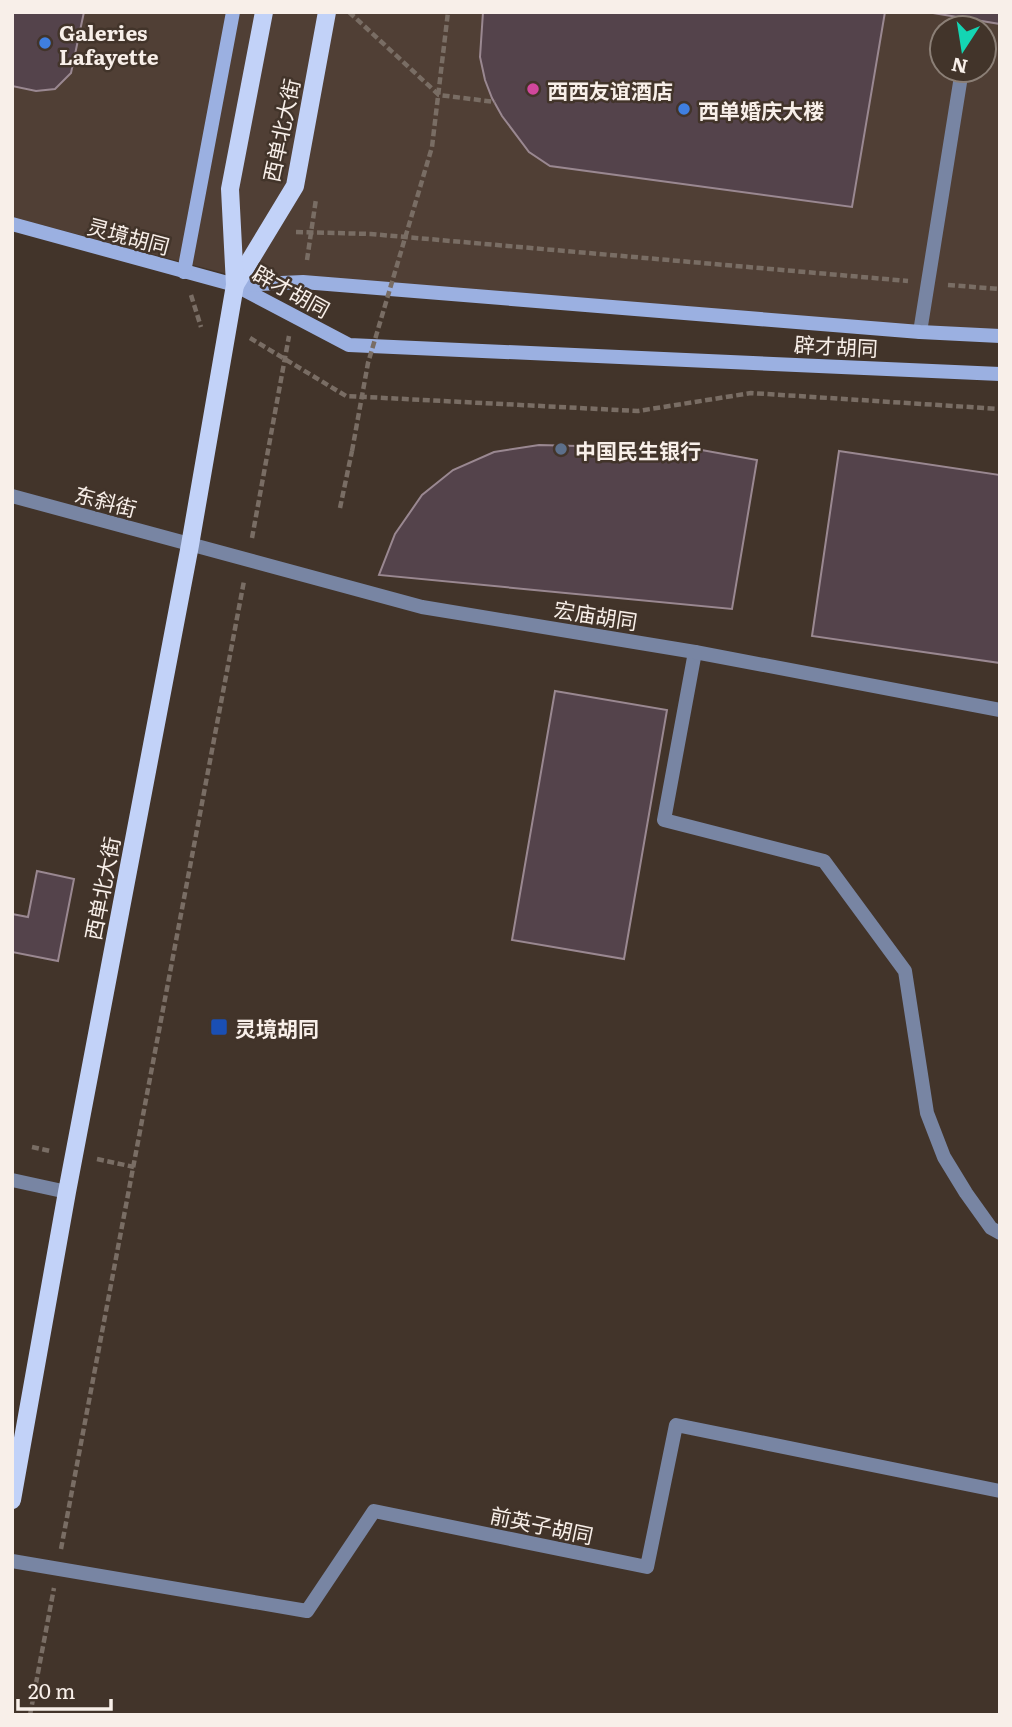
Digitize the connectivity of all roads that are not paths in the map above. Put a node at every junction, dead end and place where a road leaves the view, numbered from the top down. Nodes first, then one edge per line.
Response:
1 (233, 12) edge
2 (264, 12) edge
3 (327, 12) edge
4 (960, 84) edge
5 (12, 224) edge
6 (184, 272) junction
7 (235, 285) junction
8 (920, 332) junction
9 (1000, 335) edge
10 (1000, 374) edge
11 (12, 496) edge
12 (190, 545) junction
13 (695, 652) junction
14 (1000, 710) edge
15 (12, 1180) edge
16 (68, 1192) junction
17 (1000, 1233) edge
18 (1000, 1491) edge
19 (12, 1500) edge
20 (12, 1561) edge

1 - 6 main road
2 - 7 main road, 西单北大街
3 - 7 main road, 西单北大街
4 - 8 street
5 - 6 main road, 灵境胡同
6 - 7 main road, 灵境胡同
7 - 8 main road, 辟才胡同
7 - 10 main road, 辟才胡同
7 - 12 main road, 西单北大街
8 - 9 main road, 辟才胡同
11 - 12 street, 东斜街
12 - 13 street, 宏庙胡同
12 - 16 main road, 西单北大街
13 - 14 street, 宏庙胡同
13 - 17 street
15 - 16 street
16 - 19 main road, 西单北大街
18 - 20 street, 前英子胡同

